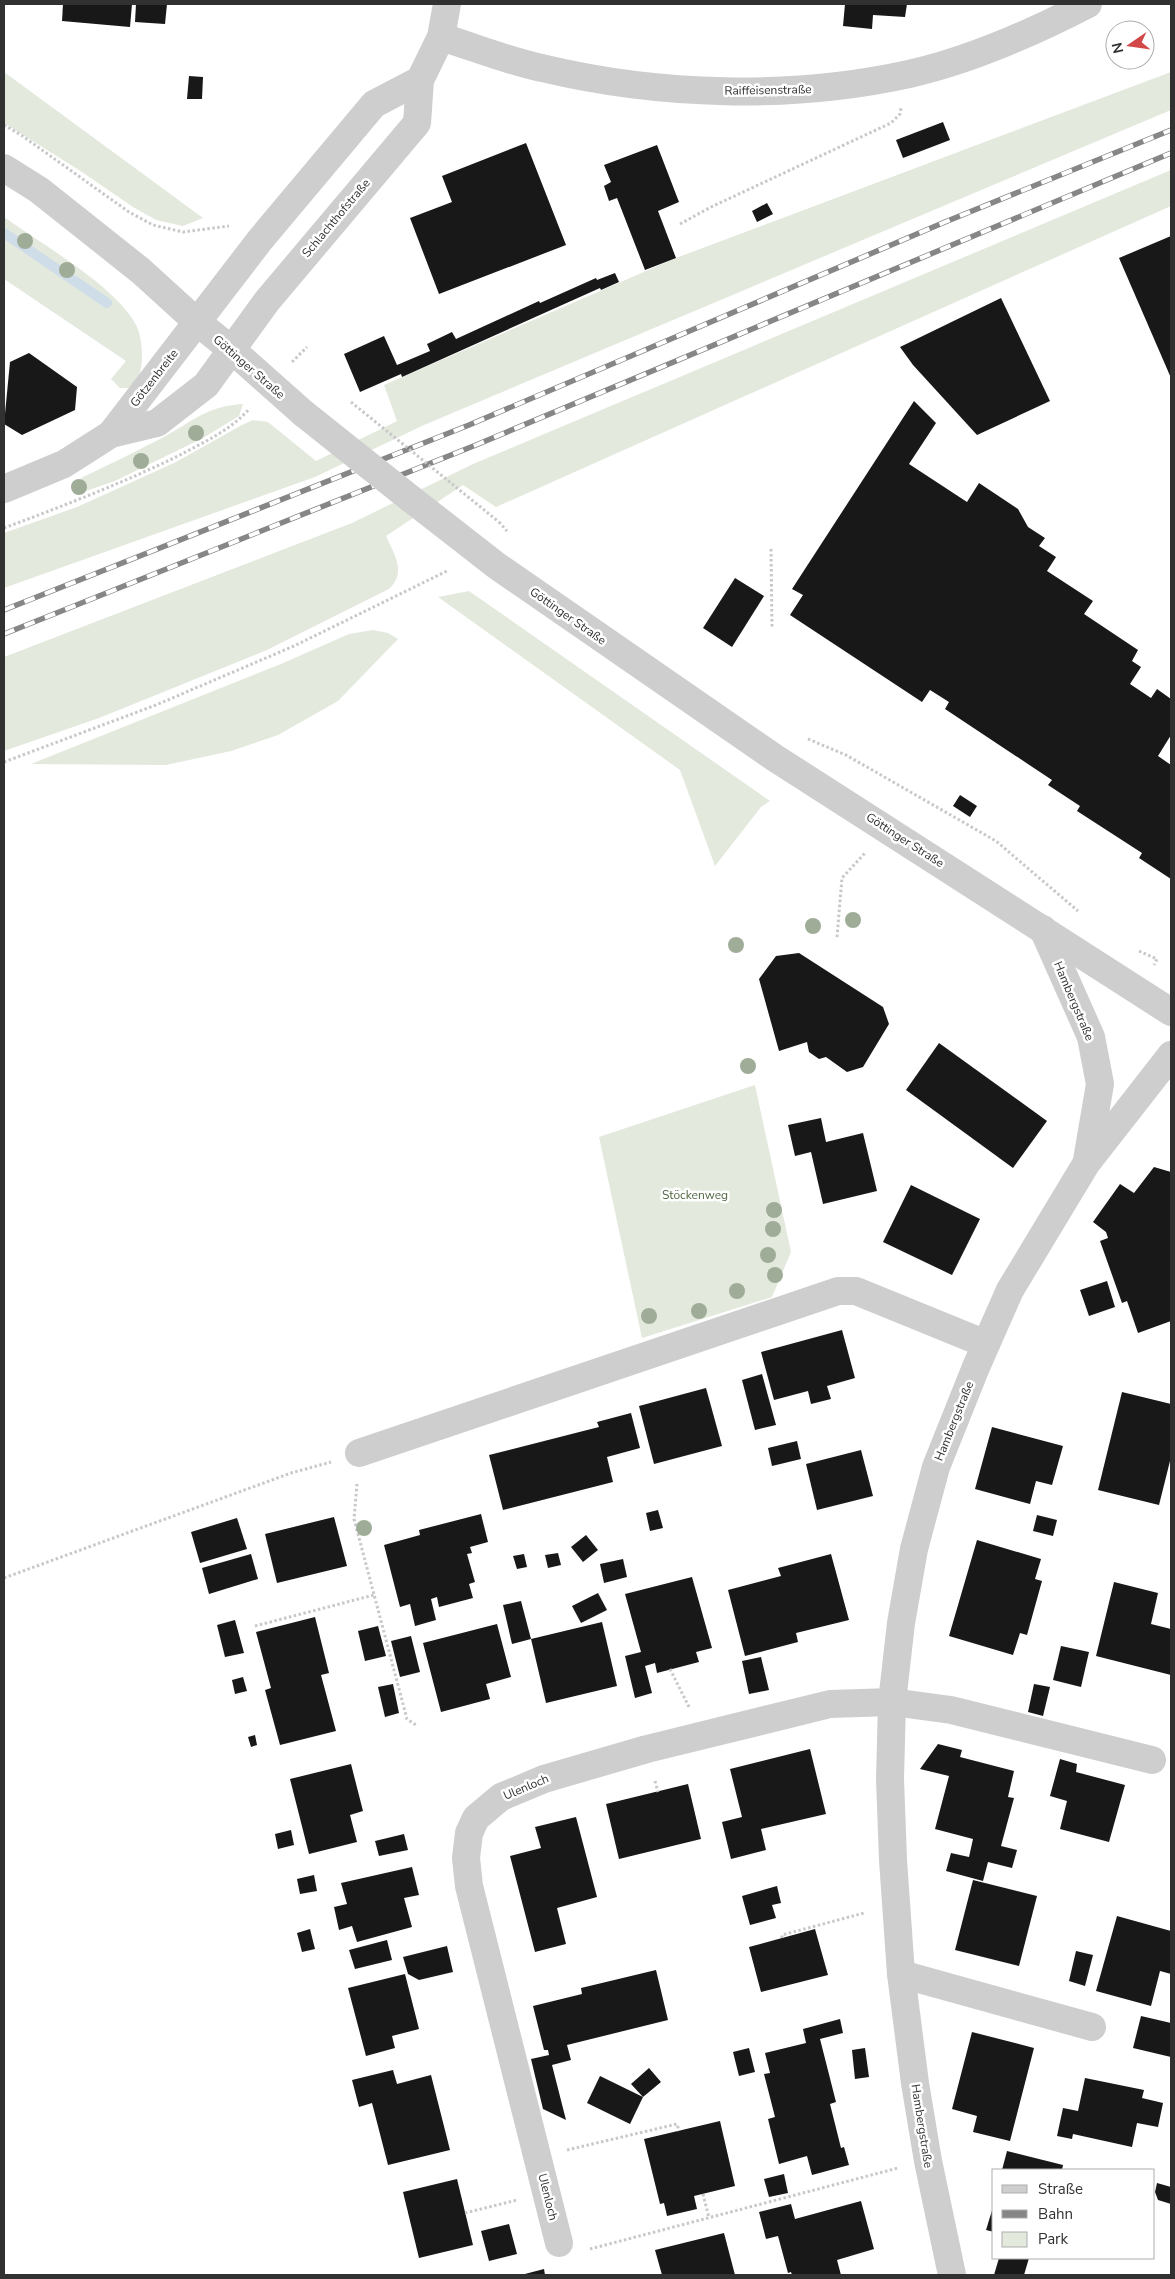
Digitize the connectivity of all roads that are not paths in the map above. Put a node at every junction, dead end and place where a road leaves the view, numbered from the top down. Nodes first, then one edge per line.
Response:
1 (447, 4) edge
2 (1088, 4) edge
3 (441, 37) junction
4 (420, 80) junction
5 (4, 168) edge
6 (197, 322) junction
7 (232, 350) junction
8 (111, 434) junction
9 (4, 490) edge
10 (1043, 929) junction
11 (1171, 1012) edge
12 (1171, 1055) edge
13 (1086, 1164) junction
14 (986, 1344) junction
15 (359, 1453) road end
16 (892, 1702) junction
17 (1152, 1760) dead end
18 (901, 1974) junction
19 (1092, 2026) dead end
20 (570, 2247) road end
21 (952, 2275) edge

1 - 3 street, Schlachthofstraße
2 - 3 street, Raiffeisenstraße
3 - 4 street, Schlachthofstraße
4 - 6 street
4 - 7 street, Schlachthofstraße
5 - 6 street, Göttinger Straße
6 - 7 street, Göttinger Straße
6 - 8 street, Götzenbreite
7 - 8 street, Götzenbreite
7 - 10 street, Göttinger Straße, bridge
8 - 9 street, Götzenbreite
10 - 11 street, Göttinger Straße
10 - 13 street, Hambergstraße
12 - 13 street, Hambergstraße
13 - 14 street, Hambergstraße
14 - 15 street
14 - 16 street, Hambergstraße
16 - 17 street
16 - 18 street, Hambergstraße
16 - 20 street, Ulenloch
18 - 19 street
18 - 21 street, Hambergstraße

